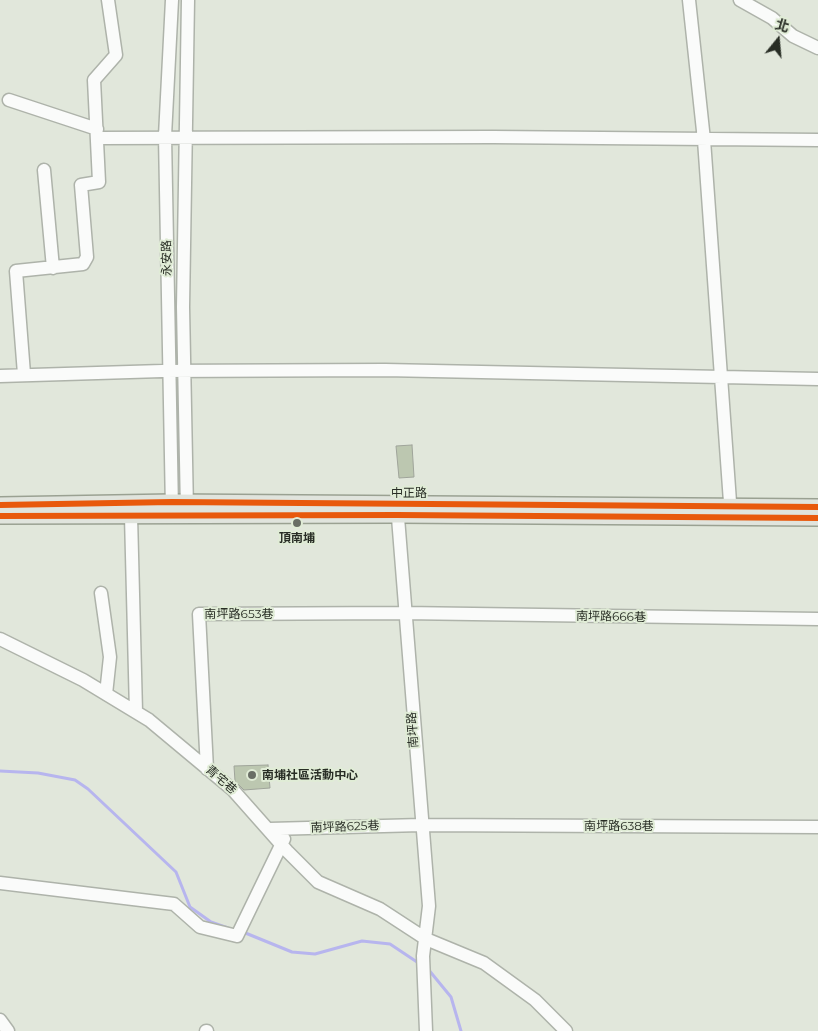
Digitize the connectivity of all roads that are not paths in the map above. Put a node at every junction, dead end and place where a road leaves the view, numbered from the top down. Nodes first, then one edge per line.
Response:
1 (108, 0) edge
2 (172, 0) edge
3 (188, 0) edge
4 (689, 0) edge
5 (740, 0) edge
6 (818, 48) edge
7 (9, 100) dead end
8 (97, 133) junction
9 (165, 136) junction
10 (185, 137) junction
11 (704, 140) junction
12 (818, 140) edge
13 (44, 170) dead end
14 (53, 268) junction
15 (169, 371) junction
16 (184, 371) junction
17 (24, 374) junction
18 (0, 376) edge
19 (721, 378) junction
20 (818, 379) edge
21 (0, 505) edge
22 (818, 507) edge
23 (179, 510) junction
24 (397, 510) junction
25 (731, 512) junction
26 (0, 516) edge
27 (131, 516) junction
28 (818, 518) edge
29 (101, 593) dead end
30 (404, 613) junction
31 (818, 619) edge
32 (0, 639) edge
33 (106, 694) junction
34 (136, 712) junction
35 (207, 769) junction
36 (421, 825) junction
37 (818, 827) edge
38 (286, 829) junction
39 (270, 830) junction
40 (282, 844) junction
41 (0, 883) edge
42 (426, 939) junction
43 (0, 1020) edge
44 (8, 1031) edge
45 (426, 1031) edge
46 (566, 1031) edge

1 - 8 street
2 - 9 street, 永安路
3 - 10 street, 永安路
4 - 11 street
5 - 6 street
7 - 8 street
8 - 9 street
8 - 14 street
9 - 10 street
9 - 15 street, 永安路
10 - 11 street
10 - 16 street, 永安路
11 - 12 street
11 - 19 street
13 - 14 street
14 - 17 street
15 - 16 street
15 - 17 street
15 - 23 street, 永安路
16 - 19 street
16 - 23 street, 永安路
17 - 18 street
19 - 20 street
19 - 25 street
21 - 23 main road, 中正路
22 - 25 main road, 中正路
23 - 24 main road, 中正路
23 - 27 main road, 中正路
24 - 25 main road, 中正路
24 - 30 street, 南坪路
25 - 28 main road, 中正路
26 - 27 main road, 中正路
27 - 34 street
29 - 33 street
30 - 31 street, 南坪路666巷
30 - 35 street, 南坪路653巷
30 - 36 street, 南坪路
32 - 33 street, 青宅巷
33 - 34 street, 青宅巷
34 - 35 street, 青宅巷
35 - 39 street, 青宅巷
36 - 37 street, 南坪路638巷
36 - 38 street, 南坪路625巷
36 - 42 street, 南坪路
38 - 39 street, 南坪路625巷
38 - 40 street
39 - 40 street, 青宅巷
40 - 41 street
40 - 42 street, 青宅巷
42 - 45 street, 南坪路
42 - 46 street, 青宅巷
43 - 44 street

